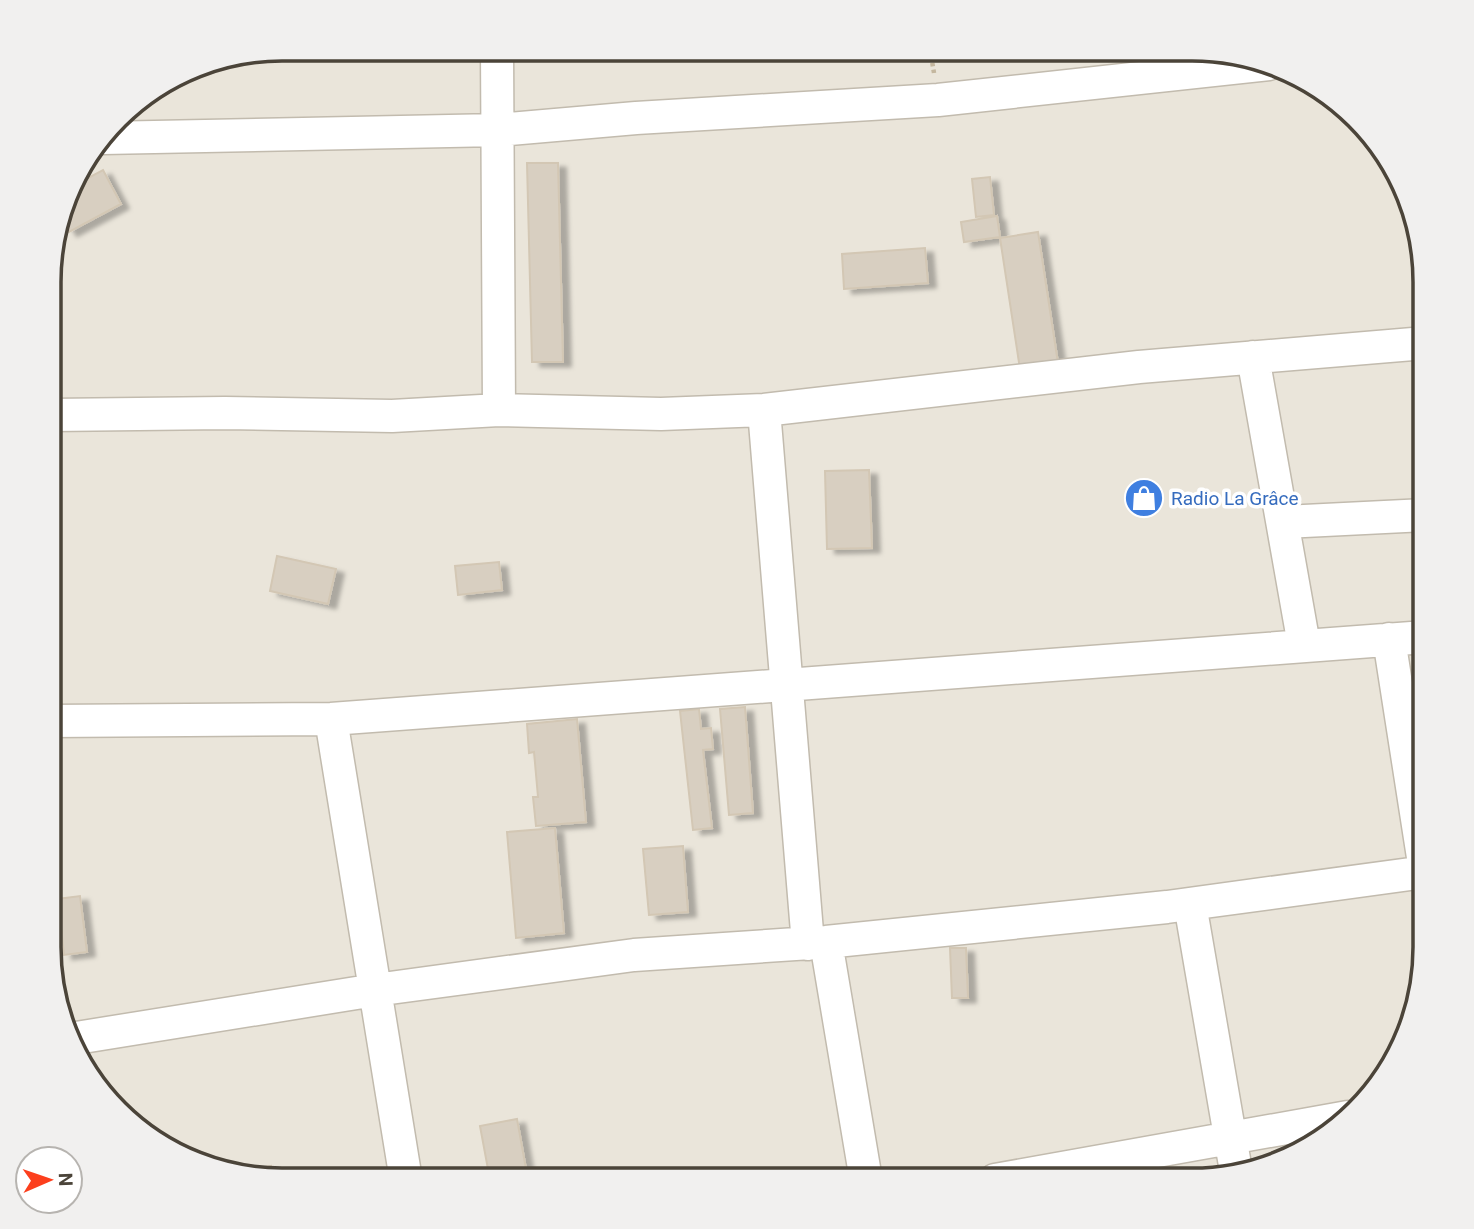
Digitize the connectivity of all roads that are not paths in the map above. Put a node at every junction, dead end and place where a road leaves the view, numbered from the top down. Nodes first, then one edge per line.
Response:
1 (497, 62) edge
2 (1152, 62) edge
3 (1214, 63) edge
4 (498, 130) junction
5 (115, 138) edge
6 (1412, 344) edge
7 (1254, 357) junction
8 (499, 410) junction
9 (764, 410) junction
10 (61, 415) edge
11 (1412, 516) edge
12 (1284, 522) junction
13 (1413, 638) edge
14 (1389, 639) junction
15 (1304, 645) junction
16 (787, 684) junction
17 (331, 719) junction
18 (62, 721) edge
19 (1413, 797) edge
20 (1413, 873) edge
21 (1190, 904) junction
22 (817, 943) junction
23 (375, 990) junction
24 (81, 1037) edge
25 (1326, 1121) edge
26 (1231, 1138) junction
27 (1235, 1163) edge
28 (863, 1167) edge
29 (1067, 1167) edge
30 (404, 1168) edge

1 - 4 street
2 - 3 street
2 - 4 street
4 - 5 street
4 - 8 street
6 - 7 street
7 - 9 street
7 - 12 street
8 - 9 street
8 - 10 street
9 - 16 street
11 - 12 street
12 - 15 street
13 - 14 street
14 - 15 street
14 - 19 street
15 - 16 street
16 - 17 street
16 - 22 street
17 - 18 street
17 - 23 street
20 - 21 street
21 - 22 street
21 - 26 street
22 - 23 street
22 - 28 street
23 - 24 street
23 - 30 street
25 - 26 street
26 - 27 street
26 - 29 street

